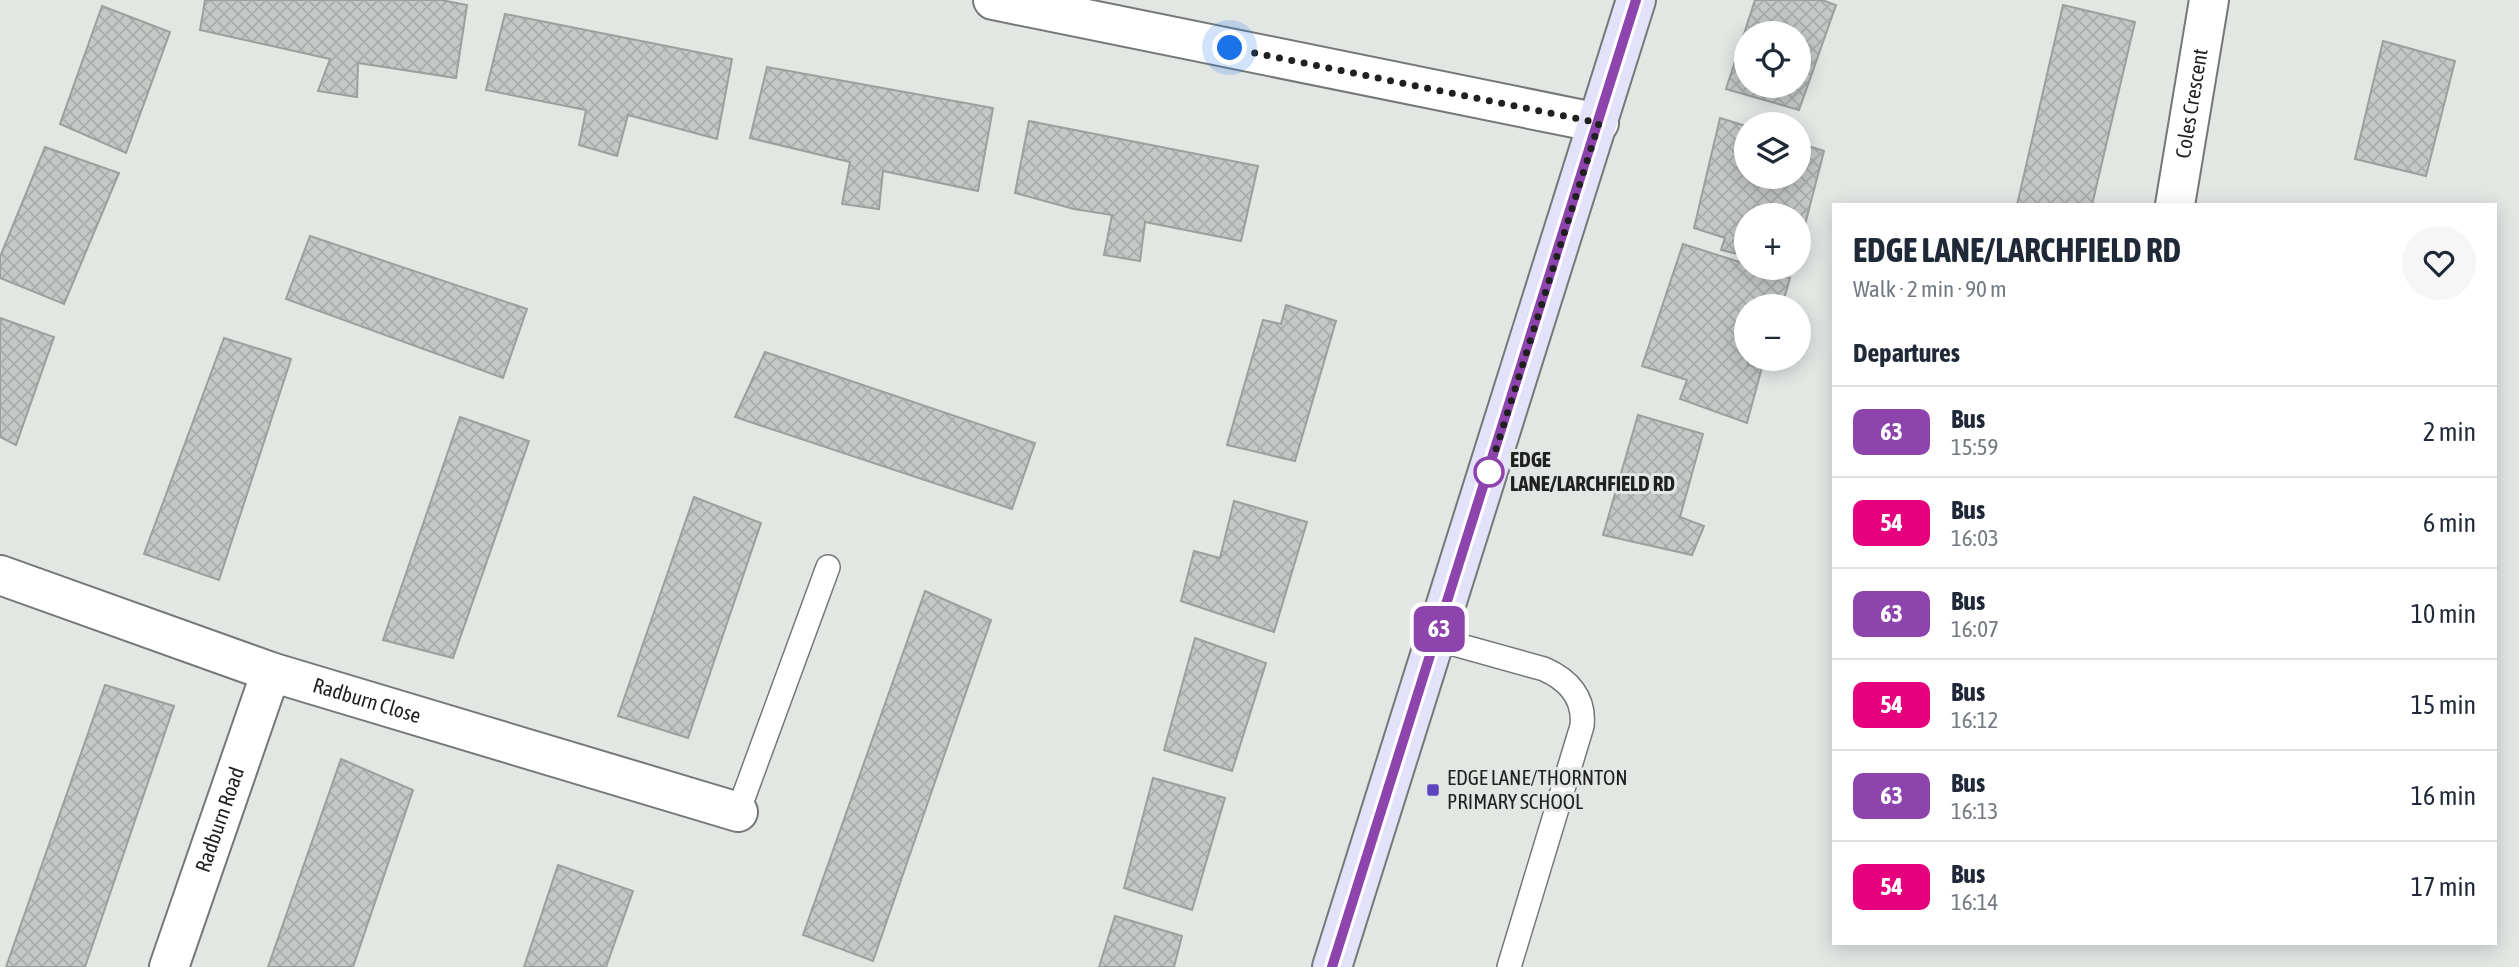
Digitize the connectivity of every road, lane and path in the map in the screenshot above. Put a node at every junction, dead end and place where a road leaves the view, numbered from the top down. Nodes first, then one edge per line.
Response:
1 (993, 0) edge
2 (1636, 0) edge
3 (2209, 0) edge
4 (1599, 123) junction
5 (2175, 203) edge
6 (828, 567) dead end
7 (1, 578) edge
8 (1436, 639) junction
9 (271, 672) junction
10 (738, 812) joint
11 (169, 967) edge
12 (1332, 967) edge
13 (1509, 967) edge

1 - 4 street
2 - 4 street
3 - 5 street, Coles Crescent
4 - 8 street
6 - 10 lane
7 - 9 street, Radburn Close
8 - 12 street
8 - 13 lane
9 - 10 street, Radburn Close
9 - 11 street, Radburn Road

